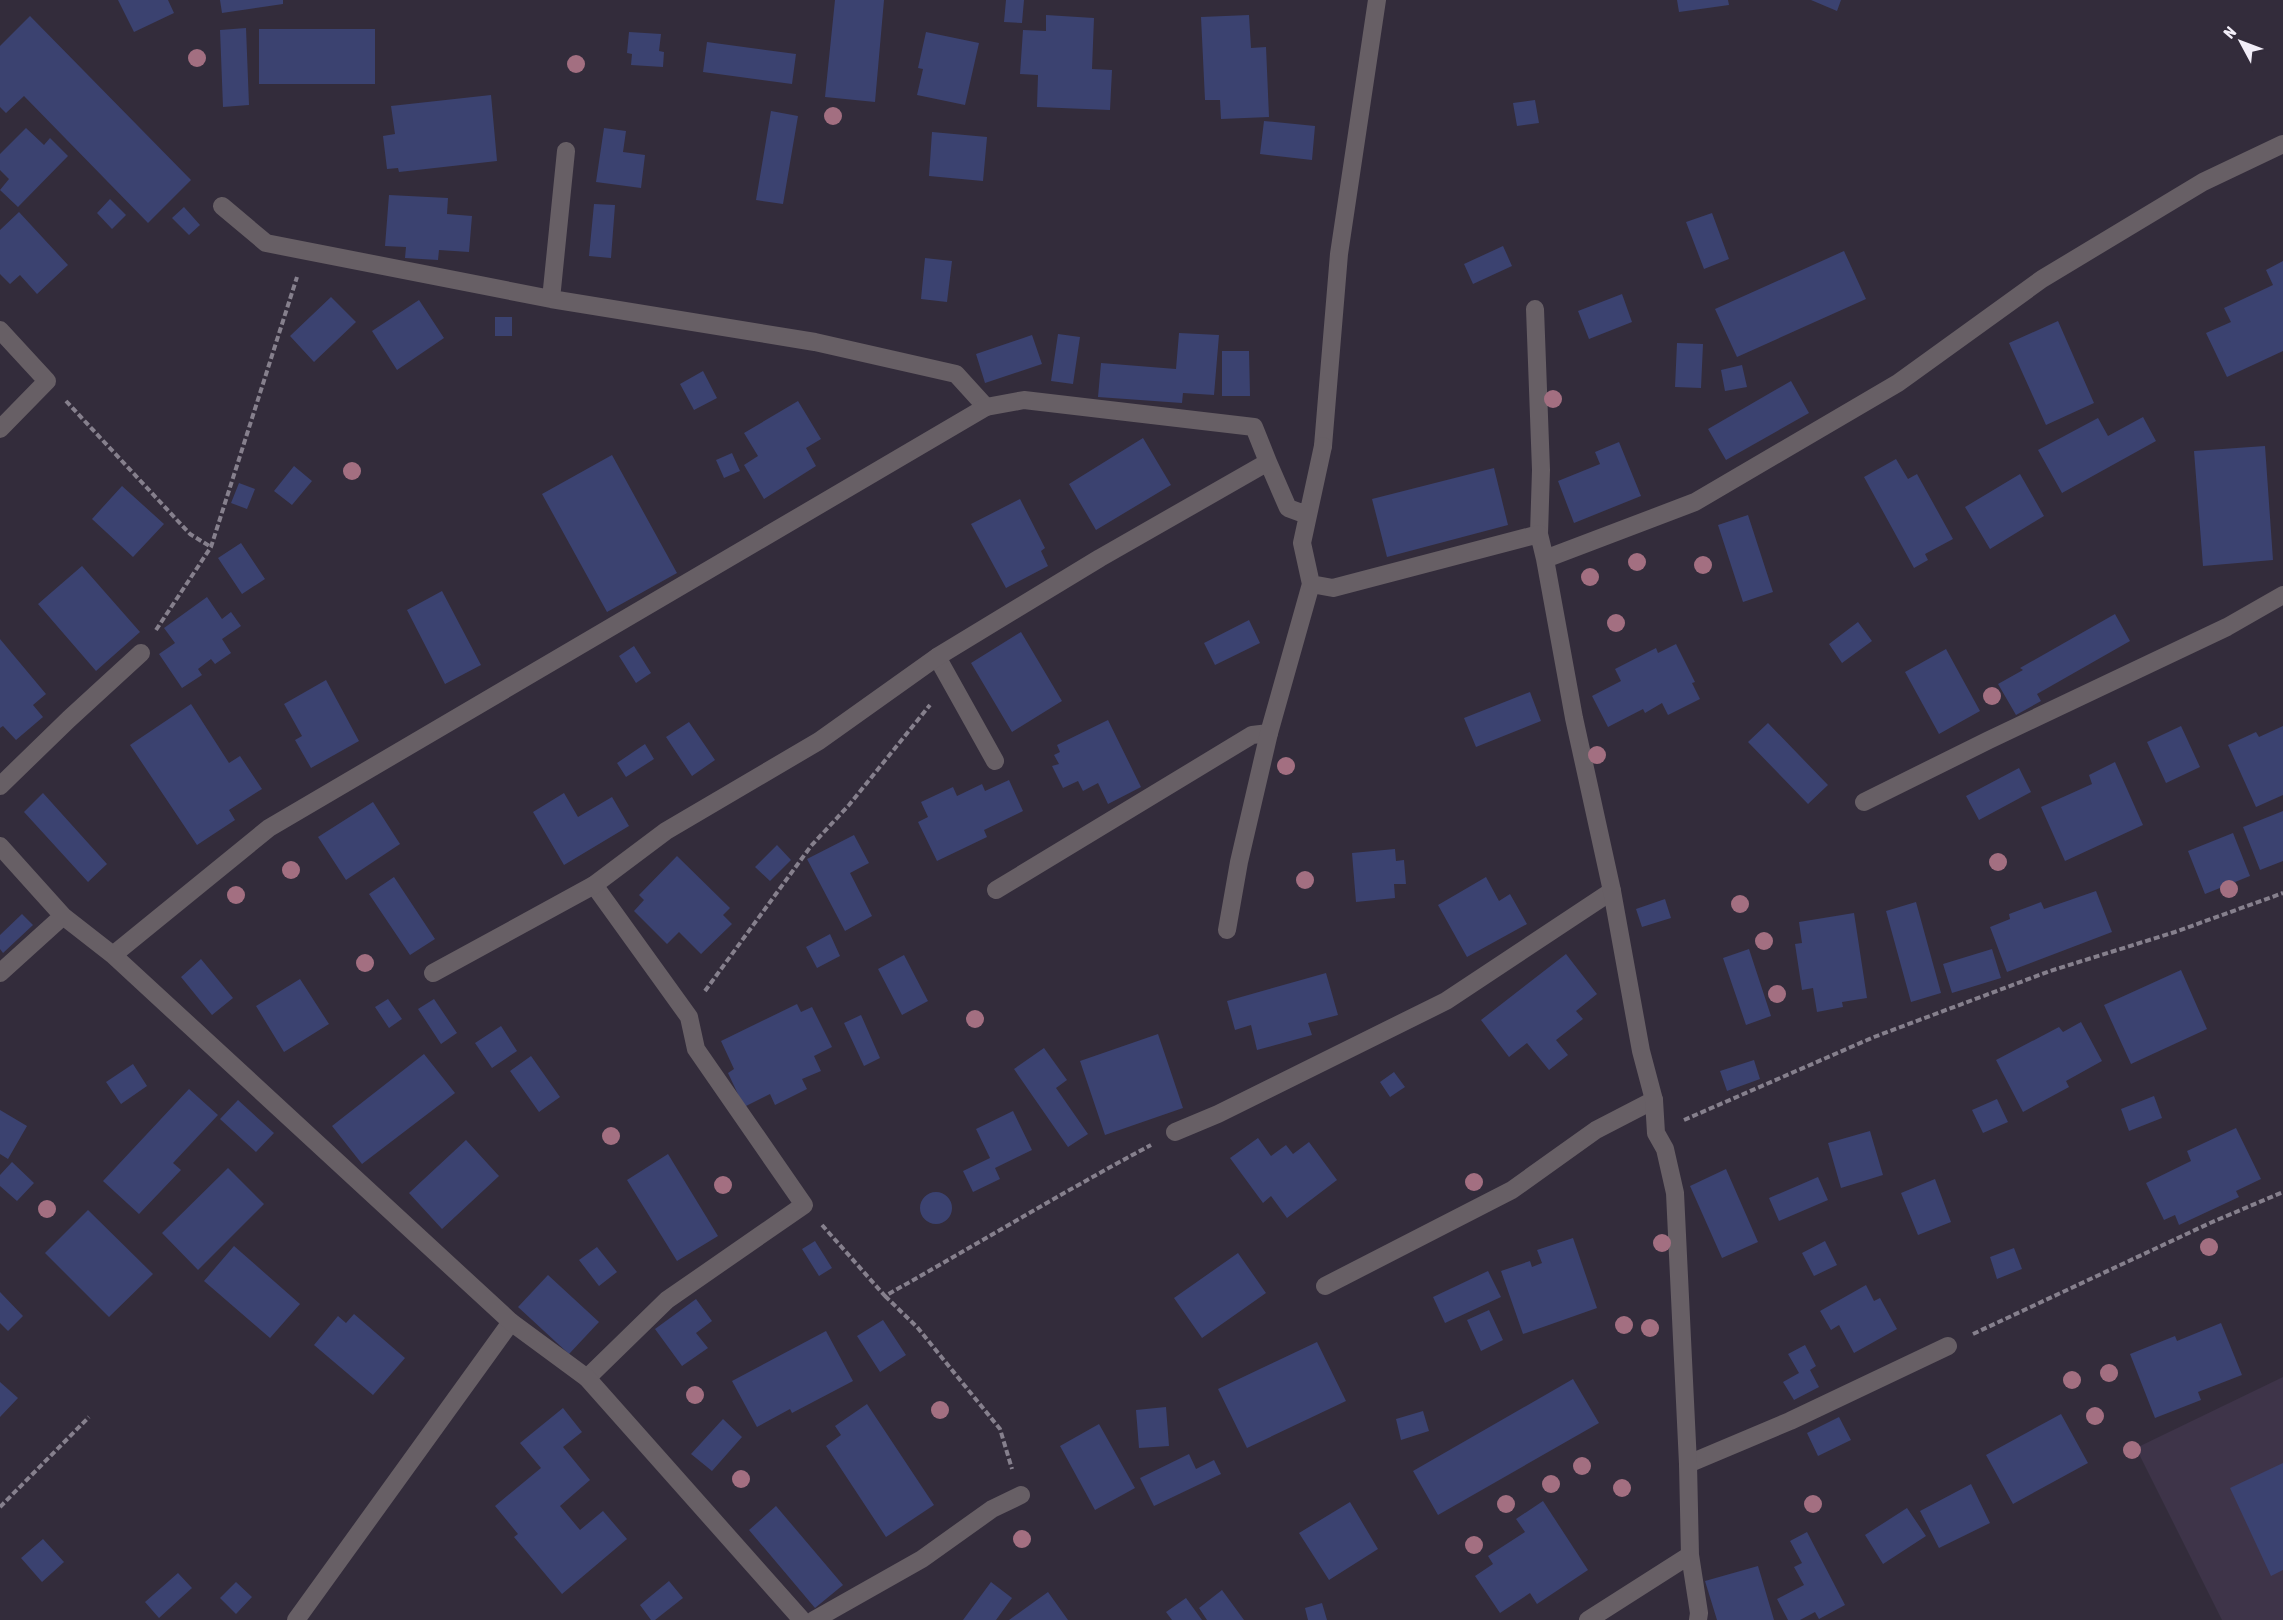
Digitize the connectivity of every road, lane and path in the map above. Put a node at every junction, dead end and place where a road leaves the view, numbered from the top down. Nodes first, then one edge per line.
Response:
1 (1377, 0) edge
2 (2283, 144) edge
3 (566, 151) dead end
4 (222, 206) dead end
5 (313, 251) junction
6 (551, 299) junction
7 (1535, 309) dead end
8 (0, 330) edge
9 (47, 381) junction
10 (987, 407) junction
11 (0, 429) edge
12 (1268, 462) junction
13 (1307, 515) junction
14 (1539, 534) junction
15 (210, 547) junction
16 (1545, 559) junction
17 (1311, 584) junction
18 (2283, 595) edge
19 (141, 653) joint
20 (937, 657) junction
21 (956, 687) junction
22 (1269, 734) junction
23 (995, 761) dead end
24 (0, 786) edge
25 (1864, 802) dead end
26 (0, 846) edge
27 (594, 885) junction
28 (996, 890) dead end
29 (1612, 891) junction
30 (2283, 893) edge
31 (63, 916) junction
32 (1227, 930) dead end
33 (113, 955) junction
34 (0, 973) edge
35 (433, 973) dead end
36 (689, 1017) junction
37 (1654, 1100) junction
38 (1175, 1132) joint
39 (1656, 1133) junction
40 (2283, 1192) edge
41 (804, 1205) junction
42 (1325, 1286) dead end
43 (885, 1296) junction
44 (511, 1322) junction
45 (1948, 1346) joint
46 (586, 1378) junction
47 (89, 1416) dead end
48 (1688, 1464) junction
49 (1021, 1495) joint
50 (0, 1507) edge
51 (1690, 1555) junction
52 (296, 1620) edge
53 (802, 1620) edge
54 (814, 1620) edge
55 (1588, 1620) edge
56 (1698, 1620) edge

1 - 13 street
2 - 16 street
3 - 6 street
4 - 5 street
5 - 6 street
5 - 15 path
6 - 10 street
7 - 14 street
8 - 9 street
9 - 11 street
9 - 15 path
10 - 12 street
10 - 33 street
12 - 13 street
12 - 20 street
13 - 17 street
14 - 16 street
14 - 17 street
15 - 19 path
16 - 29 street
17 - 22 street
18 - 25 street
19 - 24 street
20 - 21 street
20 - 27 street
21 - 23 street
21 - 36 path
22 - 28 street
22 - 32 street
26 - 31 street
27 - 35 street
27 - 36 street
29 - 37 street
29 - 38 street
30 - 39 path
31 - 33 street
31 - 34 street
33 - 44 street
36 - 41 street
37 - 39 street
37 - 42 street
38 - 43 path
39 - 48 street
40 - 45 path
41 - 43 path
41 - 46 street
43 - 49 path
44 - 46 street
44 - 52 street
45 - 48 street
46 - 53 street
47 - 50 path
48 - 51 street
49 - 54 street
51 - 55 street
51 - 56 street

